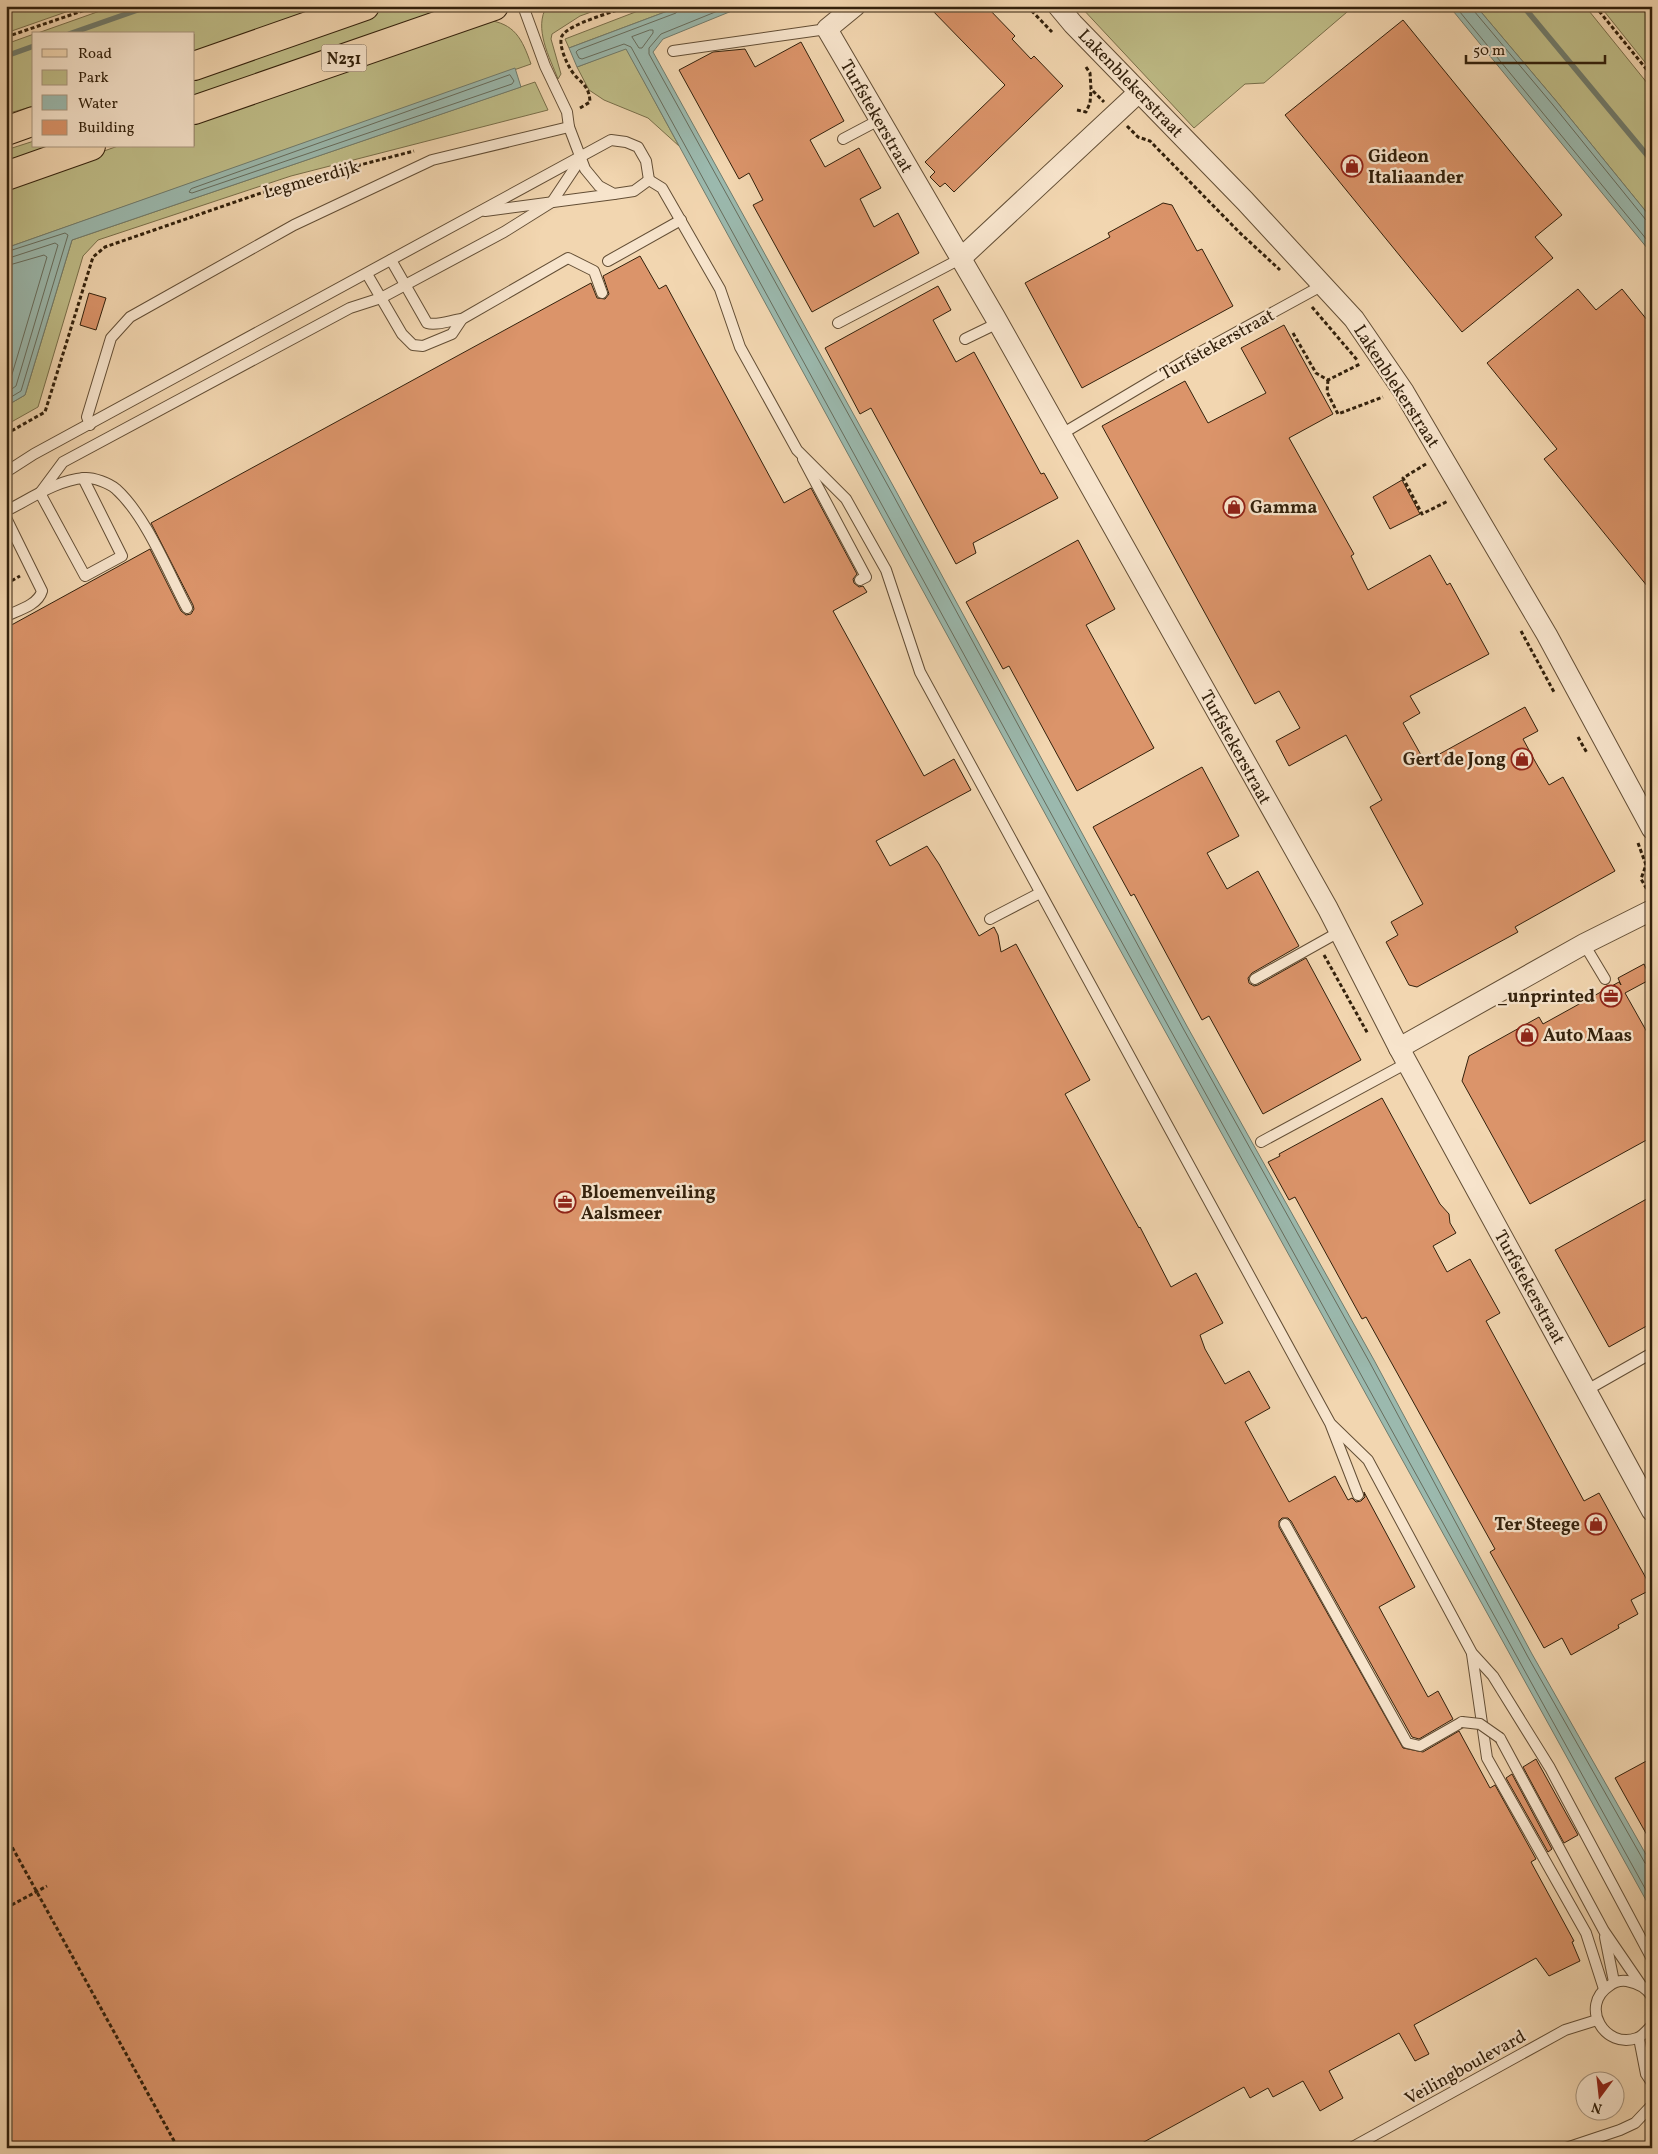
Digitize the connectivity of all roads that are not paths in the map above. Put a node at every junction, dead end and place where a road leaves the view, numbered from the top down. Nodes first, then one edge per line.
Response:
1 (365, 6) edge
2 (494, 6) edge
3 (523, 6) edge
4 (855, 6) edge
5 (1058, 6) edge
6 (827, 29) junction
7 (673, 51) dead end
8 (195, 66) edge
9 (1139, 92) junction
10 (195, 110) edge
11 (879, 120) junction
12 (32, 122) edge
13 (569, 127) junction
14 (6, 131) edge
15 (843, 139) dead end
16 (85, 148) edge
17 (581, 158) junction
18 (6, 176) edge
19 (648, 180) junction
20 (614, 194) junction
21 (552, 202) junction
22 (476, 212) junction
23 (681, 220) junction
24 (960, 259) junction
25 (391, 260) junction
26 (608, 261) dead end
27 (367, 274) junction
28 (405, 285) junction
29 (1323, 285) junction
30 (602, 293) dead end
31 (381, 298) junction
32 (462, 319) junction
33 (838, 323) dead end
34 (998, 323) junction
35 (965, 339) dead end
36 (90, 425) junction
37 (1060, 435) junction
38 (797, 450) junction
39 (6, 472) edge
40 (83, 478) junction
41 (40, 493) junction
42 (6, 511) edge
43 (6, 518) edge
44 (860, 580) dead end
45 (187, 608) dead end
46 (6, 616) edge
47 (1643, 833) edge
48 (1040, 893) junction
49 (1652, 910) edge
50 (990, 919) dead end
51 (1339, 932) junction
52 (1584, 944) junction
53 (1255, 979) dead end
54 (1605, 979) dead end
55 (1403, 1056) junction
56 (1261, 1142) dead end
57 (1652, 1353) edge
58 (1586, 1390) junction
59 (1330, 1422) junction
60 (1358, 1495) dead end
61 (1652, 1512) edge
62 (1285, 1524) dead end
63 (1472, 1653) junction
64 (1604, 1931) junction
65 (1652, 1959) edge
66 (1614, 1982) junction
67 (1641, 1985) junction
68 (1604, 1989) junction
69 (1652, 1997) edge
70 (1597, 2020) junction
71 (1652, 2025) edge
72 (1639, 2038) junction
73 (1652, 2083) edge
74 (1652, 2105) edge
75 (1351, 2148) edge
76 (1566, 2148) edge

1 - 8 main road, N231
2 - 10 main road, N231
3 - 13 lane
4 - 6 street
5 - 9 street, Lakenblekerstraat
6 - 7 lane
6 - 11 street, Turfstekerstraat
9 - 24 street
9 - 29 street, Lakenblekerstraat
11 - 15 lane
11 - 24 street, Turfstekerstraat
12 - 14 main road
13 - 17 lane
13 - 36 lane
16 - 18 main road
17 - 19 lane
17 - 20 lane
17 - 21 lane
17 - 22 lane
19 - 20 lane
19 - 23 lane
20 - 21 lane
21 - 22 lane
21 - 28 lane
22 - 25 lane
23 - 26 lane
23 - 38 lane
24 - 33 lane
24 - 34 street, Turfstekerstraat
25 - 27 lane
25 - 28 lane
27 - 31 lane
27 - 36 lane
28 - 31 lane
28 - 32 lane
29 - 37 lane, Turfstekerstraat
29 - 47 street, Lakenblekerstraat
30 - 32 lane
31 - 32 lane
31 - 41 lane
34 - 35 lane
34 - 37 street, Turfstekerstraat
36 - 39 lane
37 - 51 street, Turfstekerstraat
38 - 44 lane
38 - 48 lane
40 - 41 lane
40 - 41 lane
40 - 45 lane
41 - 42 lane
43 - 46 lane
48 - 50 lane
48 - 59 lane
49 - 52 street
51 - 53 lane
51 - 55 street, Turfstekerstraat
52 - 54 lane
52 - 55 street
55 - 56 lane
55 - 58 street, Turfstekerstraat
57 - 58 lane
58 - 61 street, Turfstekerstraat
59 - 60 lane
59 - 63 lane
62 - 64 lane, bridge
63 - 65 lane
63 - 68 lane
64 - 66 lane
64 - 67 lane
66 - 67 lane
66 - 68 lane
67 - 69 lane
68 - 70 lane
70 - 72 lane
70 - 75 lane, Veilingboulevard
71 - 72 lane
72 - 73 lane
74 - 76 lane

